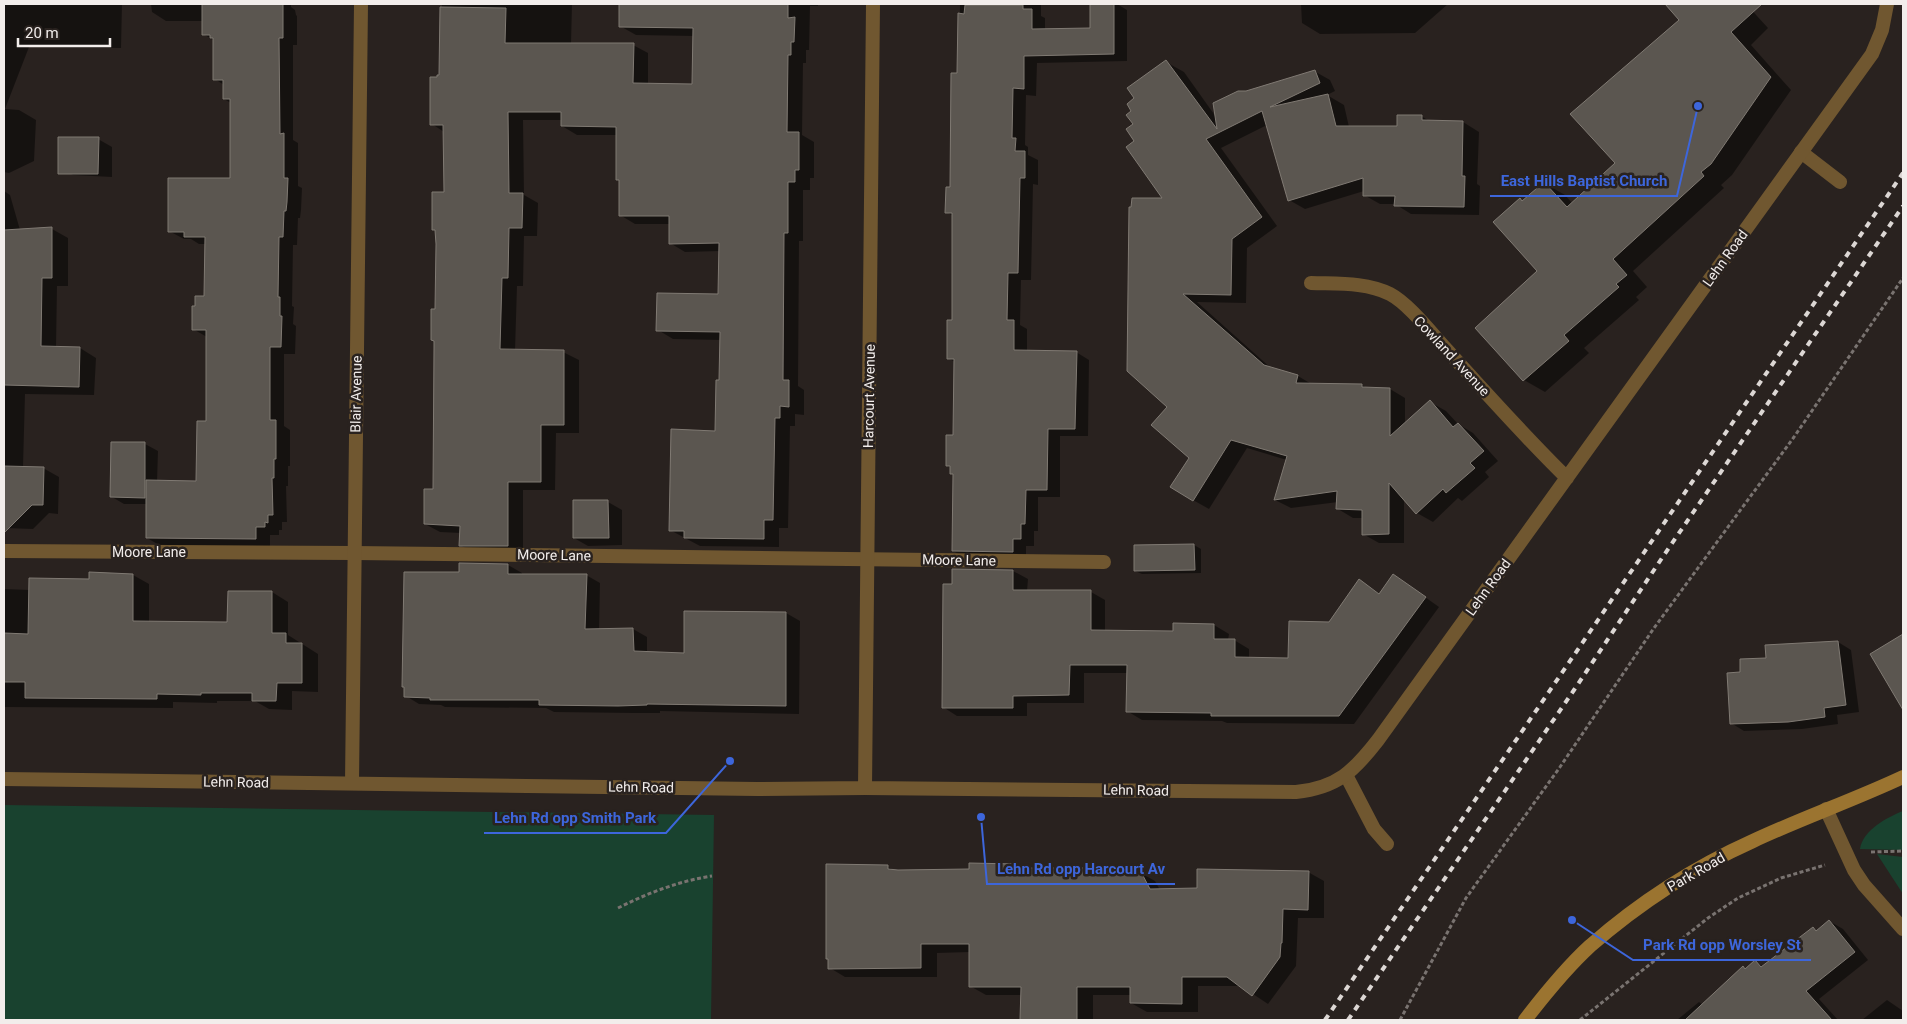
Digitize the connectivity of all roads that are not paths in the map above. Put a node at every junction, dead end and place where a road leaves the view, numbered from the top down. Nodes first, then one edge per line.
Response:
1 (361, 4) edge
2 (874, 4) edge
3 (1887, 4) edge
4 (1801, 152) junction
5 (1840, 182) dead end
6 (1311, 283) dead end
7 (1567, 478) junction
8 (4, 551) edge
9 (354, 553) junction
10 (866, 560) junction
11 (1104, 562) dead end
12 (1346, 775) junction
13 (1903, 777) edge
14 (4, 779) edge
15 (352, 783) junction
16 (865, 788) junction
17 (1826, 809) junction
18 (1387, 844) dead end
19 (1903, 928) edge
20 (1525, 1020) edge

1 - 9 street, Blair Avenue
2 - 10 street, Harcourt Avenue
3 - 4 street, Lehn Road
4 - 5 street
4 - 7 street, Lehn Road
6 - 7 street, Cowland Avenue
7 - 12 street, Lehn Road
8 - 9 street, Moore Lane
9 - 10 street, Moore Lane
9 - 15 street, Blair Avenue
10 - 11 street, Moore Lane
10 - 16 street, Harcourt Avenue
12 - 16 street, Lehn Road
12 - 18 street
13 - 17 main road, Park Road
14 - 15 street, Lehn Road
15 - 16 street, Lehn Road
17 - 19 street
17 - 20 main road, Park Road

